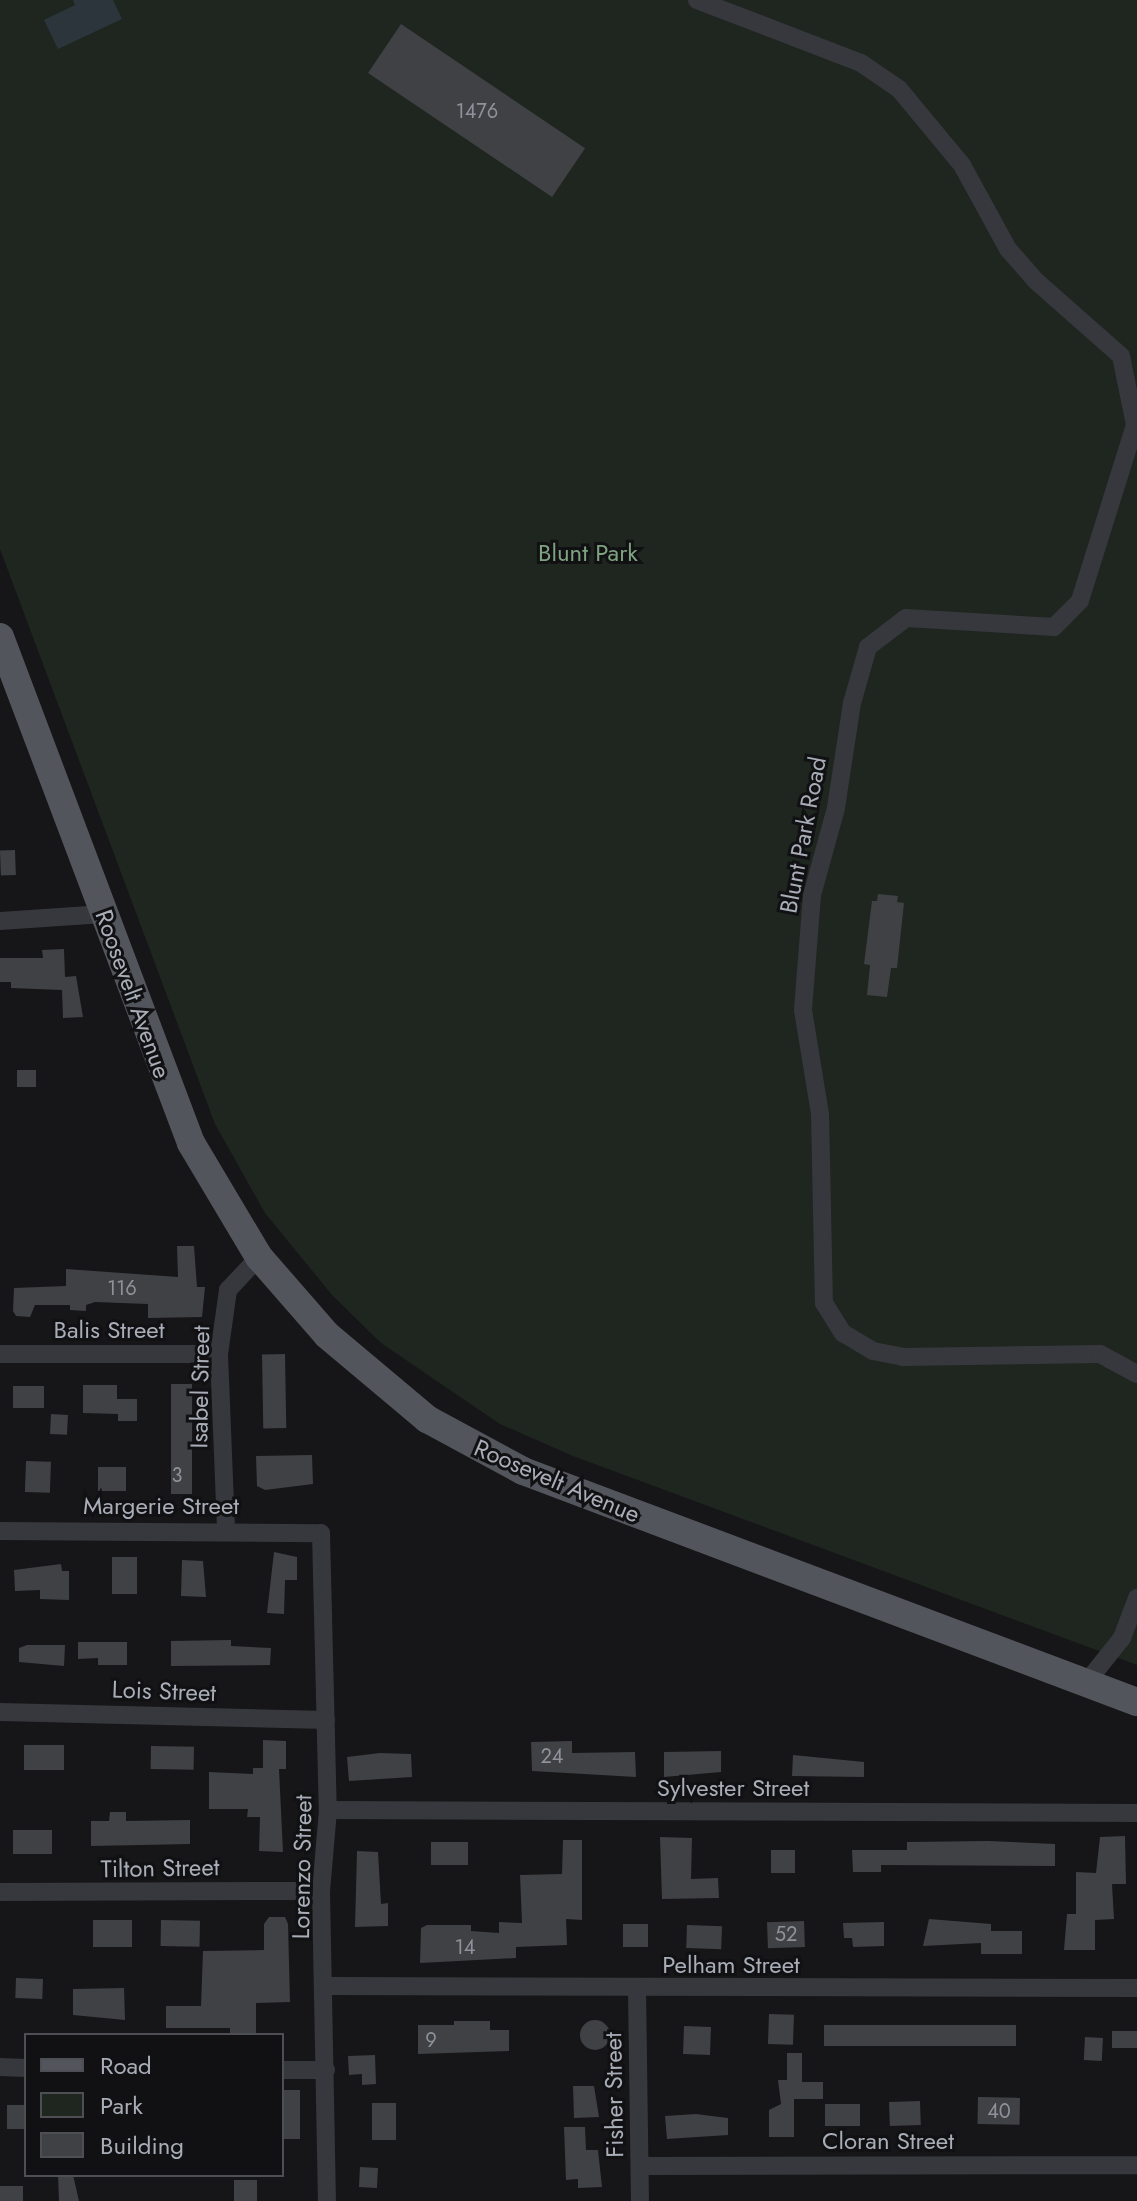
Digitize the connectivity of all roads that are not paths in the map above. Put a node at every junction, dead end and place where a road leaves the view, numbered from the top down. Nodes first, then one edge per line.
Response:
1 (697, 0) edge
2 (1136, 425) edge
3 (0, 637) edge
4 (104, 914) junction
5 (0, 921) edge
6 (259, 1257) junction
7 (0, 1354) edge
8 (219, 1354) junction
9 (1137, 1374) edge
10 (226, 1529) junction
11 (0, 1531) edge
12 (321, 1533) joint
13 (1137, 1598) edge
14 (1086, 1683) junction
15 (1137, 1702) edge
16 (0, 1712) edge
17 (326, 1720) junction
18 (328, 1810) junction
19 (1137, 1813) edge
20 (321, 1891) junction
21 (0, 1892) edge
22 (326, 1986) junction
23 (1137, 1988) edge
24 (637, 1989) junction
25 (0, 2067) edge
26 (24, 2068) edge
27 (284, 2070) edge
28 (326, 2070) junction
29 (1137, 2165) edge
30 (640, 2166) junction
31 (327, 2201) edge
32 (640, 2201) edge

1 - 2 street, Blunt Park Road
2 - 9 street, Blunt Park Road
3 - 4 main road, Roosevelt Avenue
4 - 5 street
4 - 6 main road, Roosevelt Avenue
6 - 8 street, Isabel Street
6 - 14 main road, Roosevelt Avenue
7 - 8 street, Balis Street
8 - 10 street, Isabel Street
10 - 11 street, Margerie Street
10 - 12 street, Margerie Street
12 - 17 street, Lorenzo Street
13 - 14 street
14 - 15 main road, Roosevelt Avenue
16 - 17 street, Lois Street
17 - 18 street, Lorenzo Street
18 - 19 street, Sylvester Street
18 - 20 street, Lorenzo Street
20 - 21 street, Tilton Street
20 - 22 street, Lorenzo Street
22 - 24 street, Pelham Street
22 - 28 street, Lorenzo Street
23 - 24 street, Pelham Street
24 - 30 street, Fisher Street
25 - 26 street
27 - 28 street
28 - 31 street, Lorenzo Street
29 - 30 street, Cloran Street
30 - 32 street, Fisher Street

